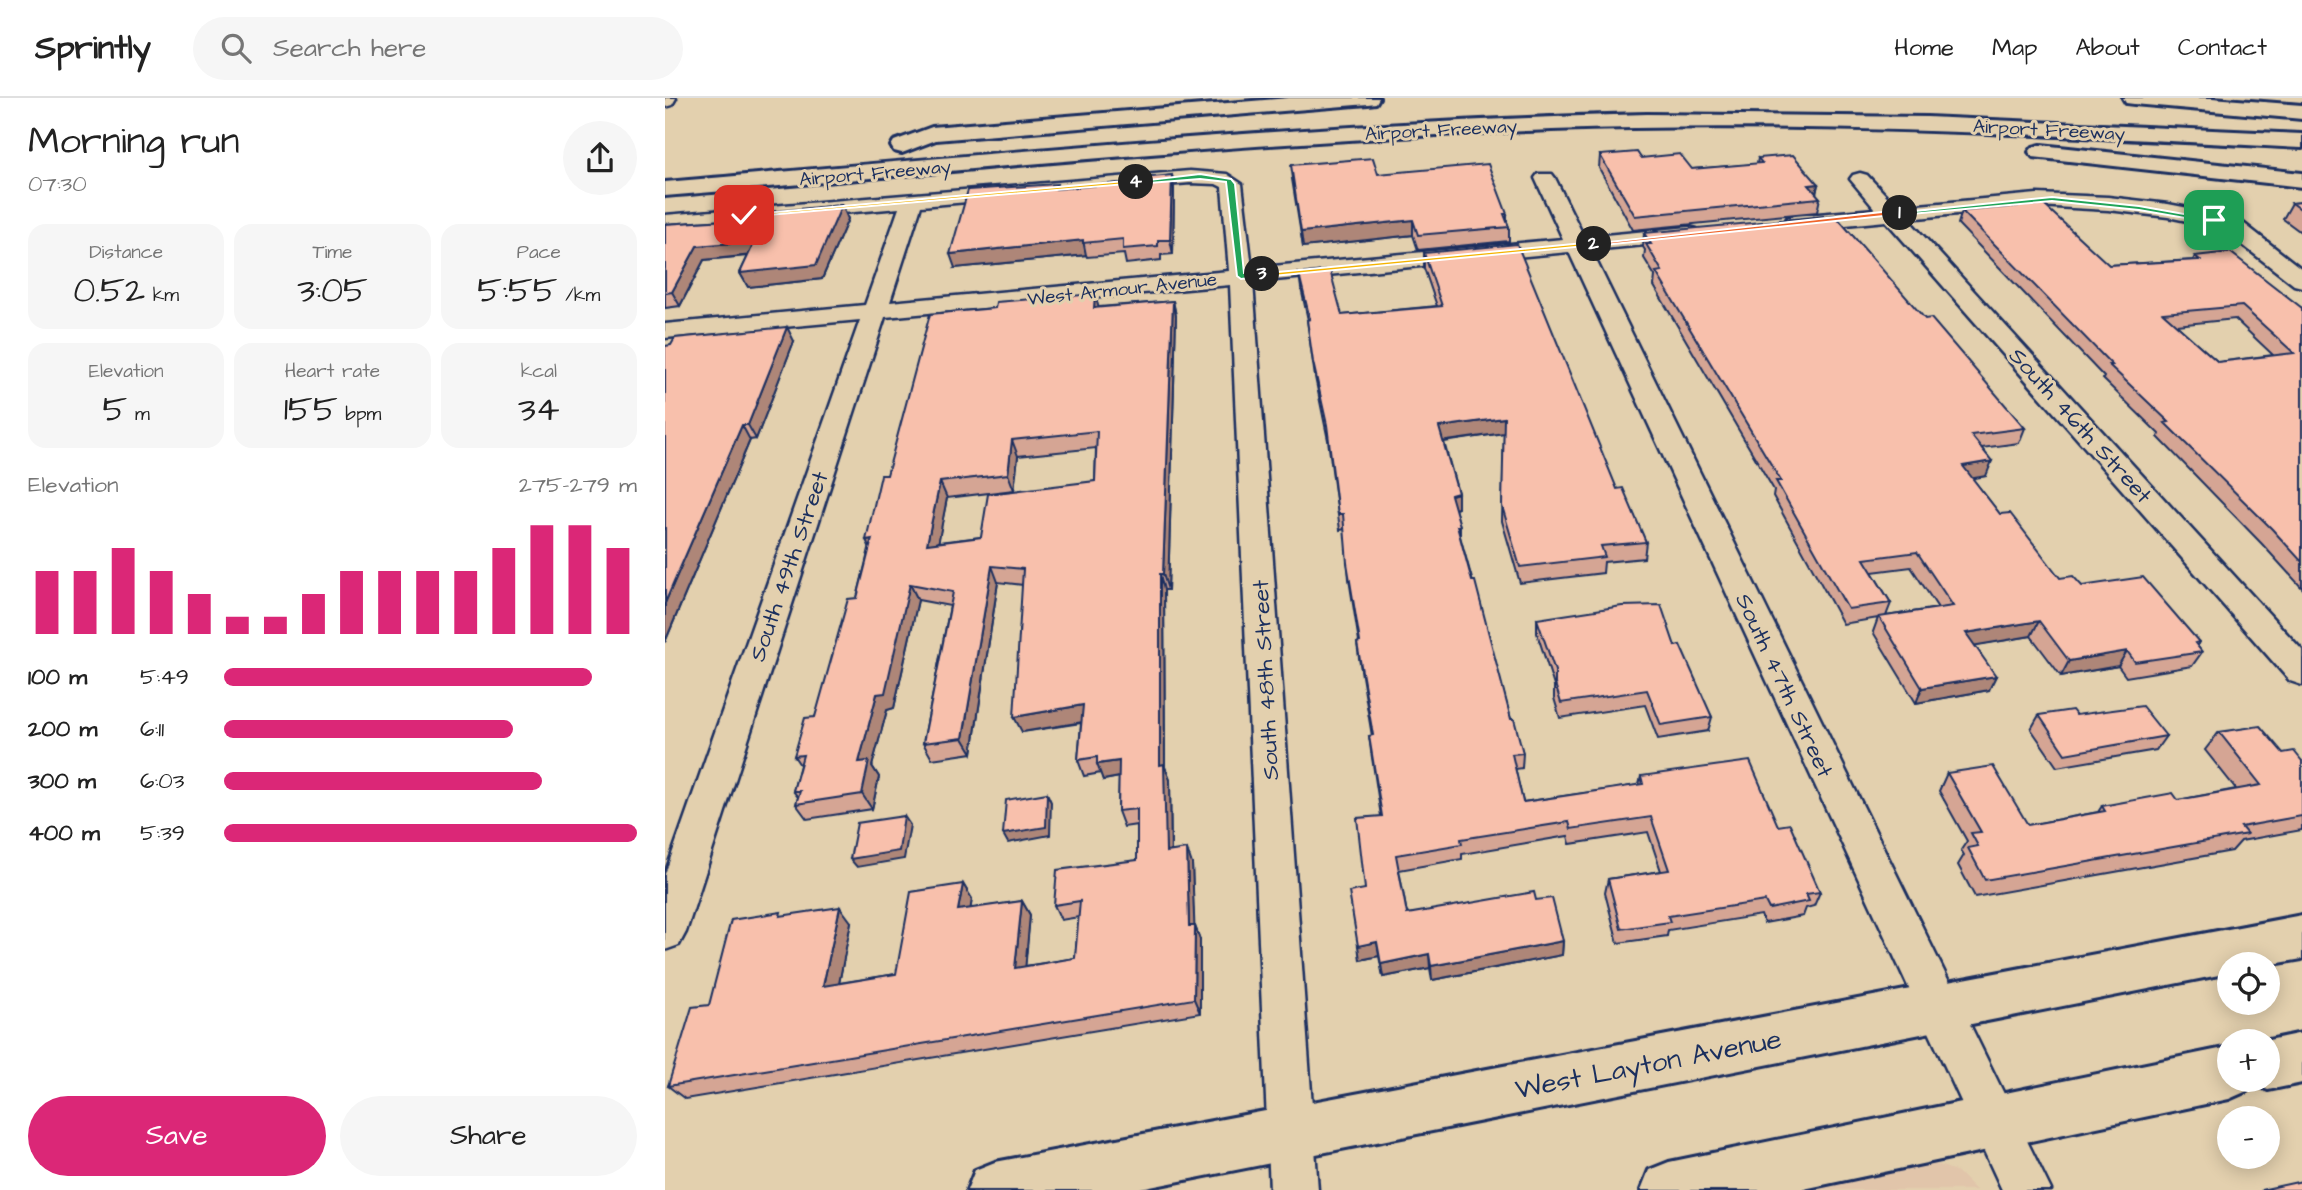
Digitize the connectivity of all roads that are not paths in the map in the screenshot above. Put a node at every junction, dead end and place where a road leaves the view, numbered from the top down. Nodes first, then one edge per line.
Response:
1 (1377, 103) edge
2 (2128, 104) edge
3 (2302, 112) edge
4 (2302, 119) edge
5 (1361, 133) junction
6 (2302, 141) edge
7 (874, 148) dead end
8 (1545, 178) dead end
9 (1860, 179) dead end
10 (2302, 180) edge
11 (665, 189) edge
12 (912, 201) junction
13 (1892, 213) junction
14 (665, 222) edge
15 (1775, 225) edge
16 (1710, 232) edge
17 (1577, 246) junction
18 (1241, 276) junction
19 (2302, 280) edge
20 (875, 311) junction
21 (665, 331) edge
22 (2302, 673) edge
23 (665, 932) edge
24 (2302, 937) edge
25 (1938, 1007) junction
26 (2302, 1058) edge
27 (2280, 1063) edge
28 (2217, 1076) edge
29 (1995, 1122) junction
30 (1291, 1132) junction
31 (995, 1190) edge
32 (1294, 1190) edge
33 (1669, 1190) edge
34 (2027, 1190) edge

1 - 7 main road, Airport Freeway
2 - 3 main road
2 - 4 main road, Airport Freeway
5 - 6 main road, Airport Freeway
5 - 10 main road
5 - 11 main road, Airport Freeway
8 - 17 street, South 47th Street
9 - 13 street, South 46th Street
12 - 14 street
12 - 18 street, South 48th Street
12 - 20 street, South 49th Street
13 - 15 street
13 - 19 street
13 - 22 street, South 46th Street
16 - 17 street, West Armour Avenue
17 - 18 street, West Armour Avenue
17 - 25 street, South 47th Street
18 - 20 street, West Armour Avenue
18 - 30 street, South 48th Street
20 - 21 street, West Armour Avenue
20 - 23 street, South 49th Street
24 - 25 main road, West Layton Avenue
25 - 29 street, South 47th Street
25 - 30 main road, West Layton Avenue
26 - 27 main road
28 - 29 main road
29 - 33 main road
29 - 34 street, South 47th Street
30 - 31 main road, West Layton Avenue
30 - 32 street, South 48th Street

